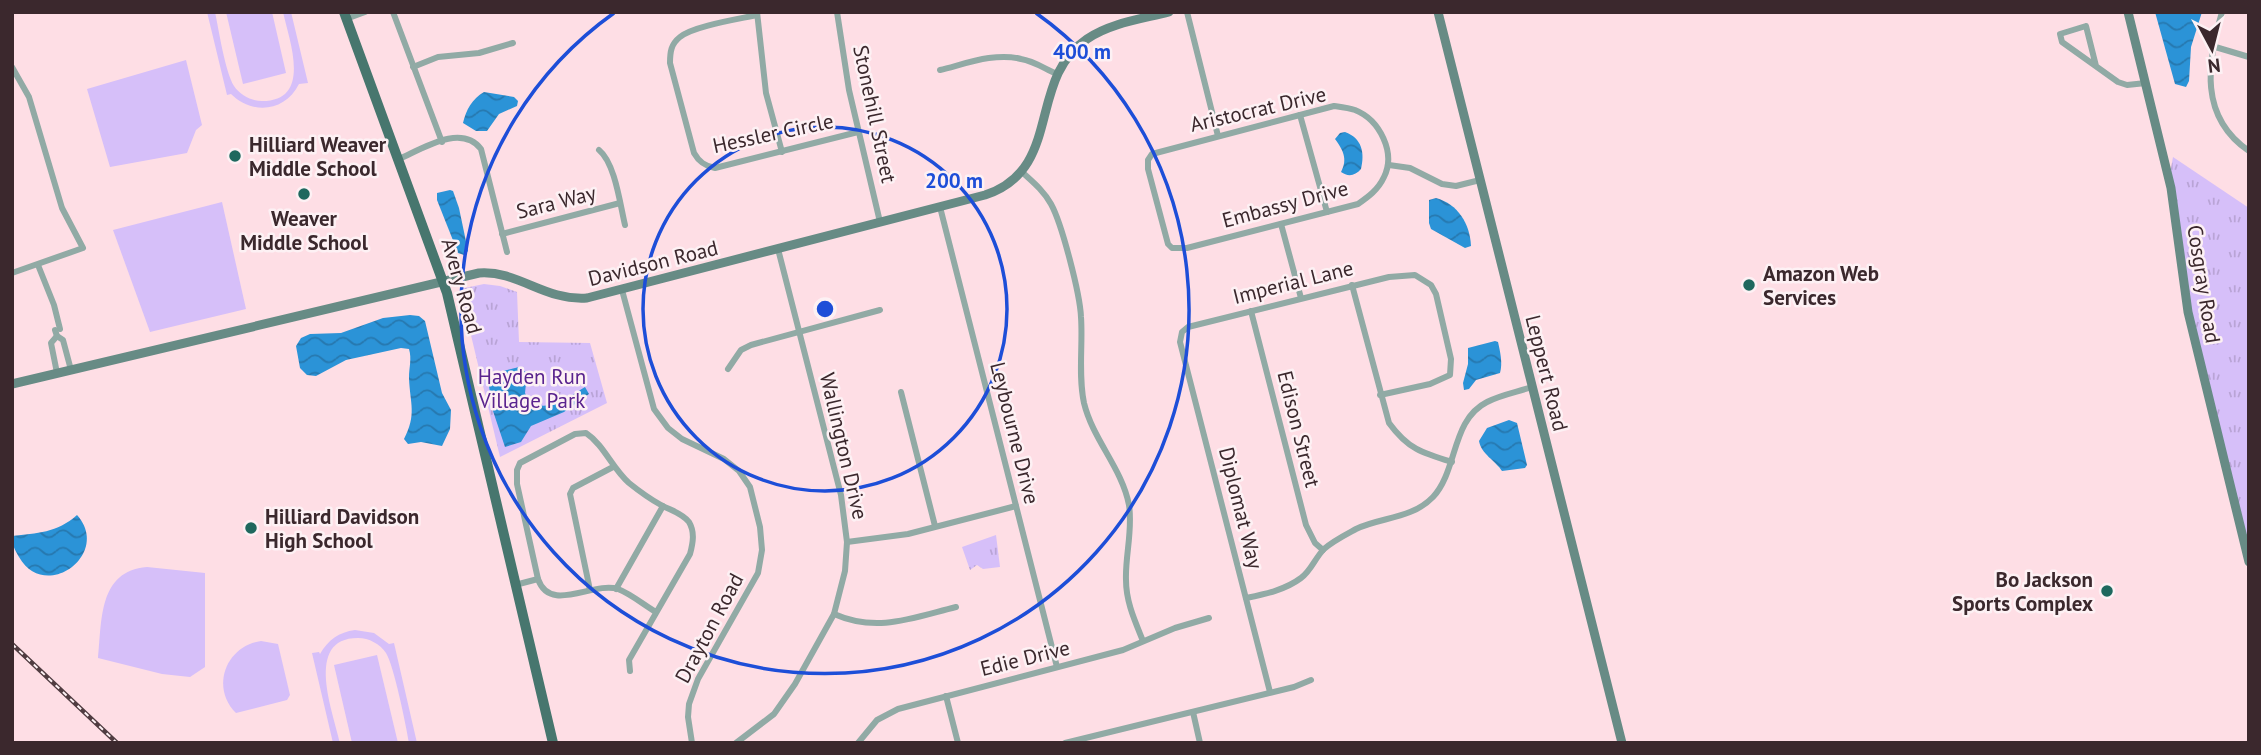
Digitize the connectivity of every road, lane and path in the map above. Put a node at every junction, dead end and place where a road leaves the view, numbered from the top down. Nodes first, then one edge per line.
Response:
1 (365, 12) edge
2 (393, 12) edge
3 (837, 12) edge
4 (1169, 12) edge
5 (1187, 12) edge
6 (1438, 12) edge
7 (2128, 12) edge
8 (2222, 12) edge
9 (757, 13) edge
10 (345, 16) edge
11 (513, 43) dead end
12 (2212, 46) junction
13 (2249, 57) edge
14 (2096, 66) junction
15 (12, 67) edge
16 (413, 67) junction
17 (940, 70) dead end
18 (1057, 74) junction
19 (2146, 83) junction
20 (1300, 115) junction
21 (859, 132) junction
22 (1218, 136) junction
23 (442, 142) junction
24 (598, 150) dead end
25 (2249, 151) edge
26 (782, 152) junction
27 (399, 159) junction
28 (1389, 165) junction
29 (1022, 172) junction
30 (1480, 180) junction
31 (620, 204) junction
32 (940, 207) junction
33 (1326, 212) junction
34 (880, 222) junction
35 (1281, 224) junction
36 (625, 225) dead end
37 (502, 234) junction
38 (1172, 248) joint
39 (778, 249) junction
40 (507, 252) dead end
41 (38, 265) junction
42 (12, 273) edge
43 (444, 281) junction
44 (1352, 285) junction
45 (622, 290) junction
46 (1301, 298) junction
47 (880, 310) dead end
48 (1251, 311) junction
49 (57, 332) junction
50 (799, 332) junction
51 (1182, 332) joint
52 (728, 369) dead end
53 (71, 370) junction
54 (57, 373) junction
55 (12, 384) edge
56 (1532, 387) junction
57 (901, 391) dead end
58 (1380, 395) junction
59 (1452, 461) junction
60 (613, 467) junction
61 (663, 506) junction
62 (1016, 506) junction
63 (935, 526) junction
64 (847, 541) junction
65 (1323, 550) junction
66 (2249, 562) edge
67 (538, 579) junction
68 (516, 584) junction
69 (616, 589) junction
70 (590, 590) junction
71 (1247, 598) junction
72 (956, 607) dead end
73 (656, 612) junction
74 (834, 614) junction
75 (1209, 618) dead end
76 (1143, 641) junction
77 (1057, 667) junction
78 (630, 671) dead end
79 (1311, 680) dead end
80 (1270, 692) junction
81 (946, 696) junction
82 (1193, 712) junction
83 (553, 743) edge
84 (692, 743) edge
85 (736, 743) edge
86 (858, 743) edge
87 (958, 743) edge
88 (1065, 743) edge
89 (1200, 743) edge
90 (1622, 743) edge

1 - 10 street
2 - 16 street
3 - 21 street, Stonehill Street
4 - 18 main road, Davidson Road
5 - 22 street
6 - 30 main road, Leppert Road
7 - 19 main road, Cosgray Road
8 - 12 street
9 - 26 street
9 - 26 street, Hessler Circle
10 - 27 main road, Avery Road
11 - 16 street
12 - 13 street
12 - 25 street
14 - 14 street
14 - 19 street
15 - 41 street
16 - 23 street
17 - 18 street
18 - 29 main road, Davidson Road
19 - 66 main road, Cosgray Road
20 - 22 street, Aristocrat Drive
20 - 28 street, Aristocrat Drive
20 - 33 street
21 - 26 street, Hessler Circle
21 - 34 street, Stonehill Street
22 - 38 street, Aristocrat Drive
23 - 27 street
23 - 37 street
24 - 31 street
27 - 43 main road, Avery Road
28 - 30 street
28 - 33 street, Embassy Drive
29 - 32 main road, Davidson Road
29 - 76 street
30 - 56 main road, Leppert Road
31 - 36 street
31 - 37 street, Sara Way
32 - 34 main road, Davidson Road
32 - 62 street, Leybourne Drive
33 - 35 street, Embassy Drive
34 - 39 main road, Davidson Road
35 - 38 street, Embassy Drive
35 - 46 street
37 - 40 street
39 - 45 main road, Davidson Road
39 - 50 street, Wallington Drive
41 - 42 street
41 - 49 street
43 - 45 main road, Davidson Road
43 - 53 main road, Davidson Road
43 - 68 main road, Avery Road
44 - 46 street, Imperial Lane
44 - 58 street
44 - 58 street, Imperial Lane
45 - 84 street, Drayton Road
46 - 48 street, Imperial Lane
47 - 50 street
48 - 51 street, Imperial Lane
48 - 65 street, Edison Street
49 - 53 street
49 - 54 street
50 - 52 street
50 - 64 street, Wallington Drive
51 - 71 street, Diplomat Way
53 - 54 main road, Davidson Road
54 - 55 main road, Davidson Road
56 - 59 street
56 - 90 main road, Leppert Road
57 - 63 street
58 - 59 street
59 - 65 street
60 - 61 street
60 - 67 street
60 - 70 street
61 - 69 street
61 - 73 street
62 - 63 street
62 - 77 street, Leybourne Drive
63 - 64 street
64 - 74 street, Wallington Drive
65 - 71 street
67 - 68 street
67 - 70 street
68 - 83 main road, Avery Road
69 - 70 street
69 - 73 street
71 - 80 street, Diplomat Way
72 - 74 street
73 - 78 street
74 - 85 street, Wallington Drive
75 - 76 street, Edie Drive
76 - 77 street, Edie Drive
77 - 81 street, Edie Drive
79 - 80 street
80 - 82 street
81 - 86 street, Edie Drive
81 - 87 street
82 - 88 street
82 - 89 street

